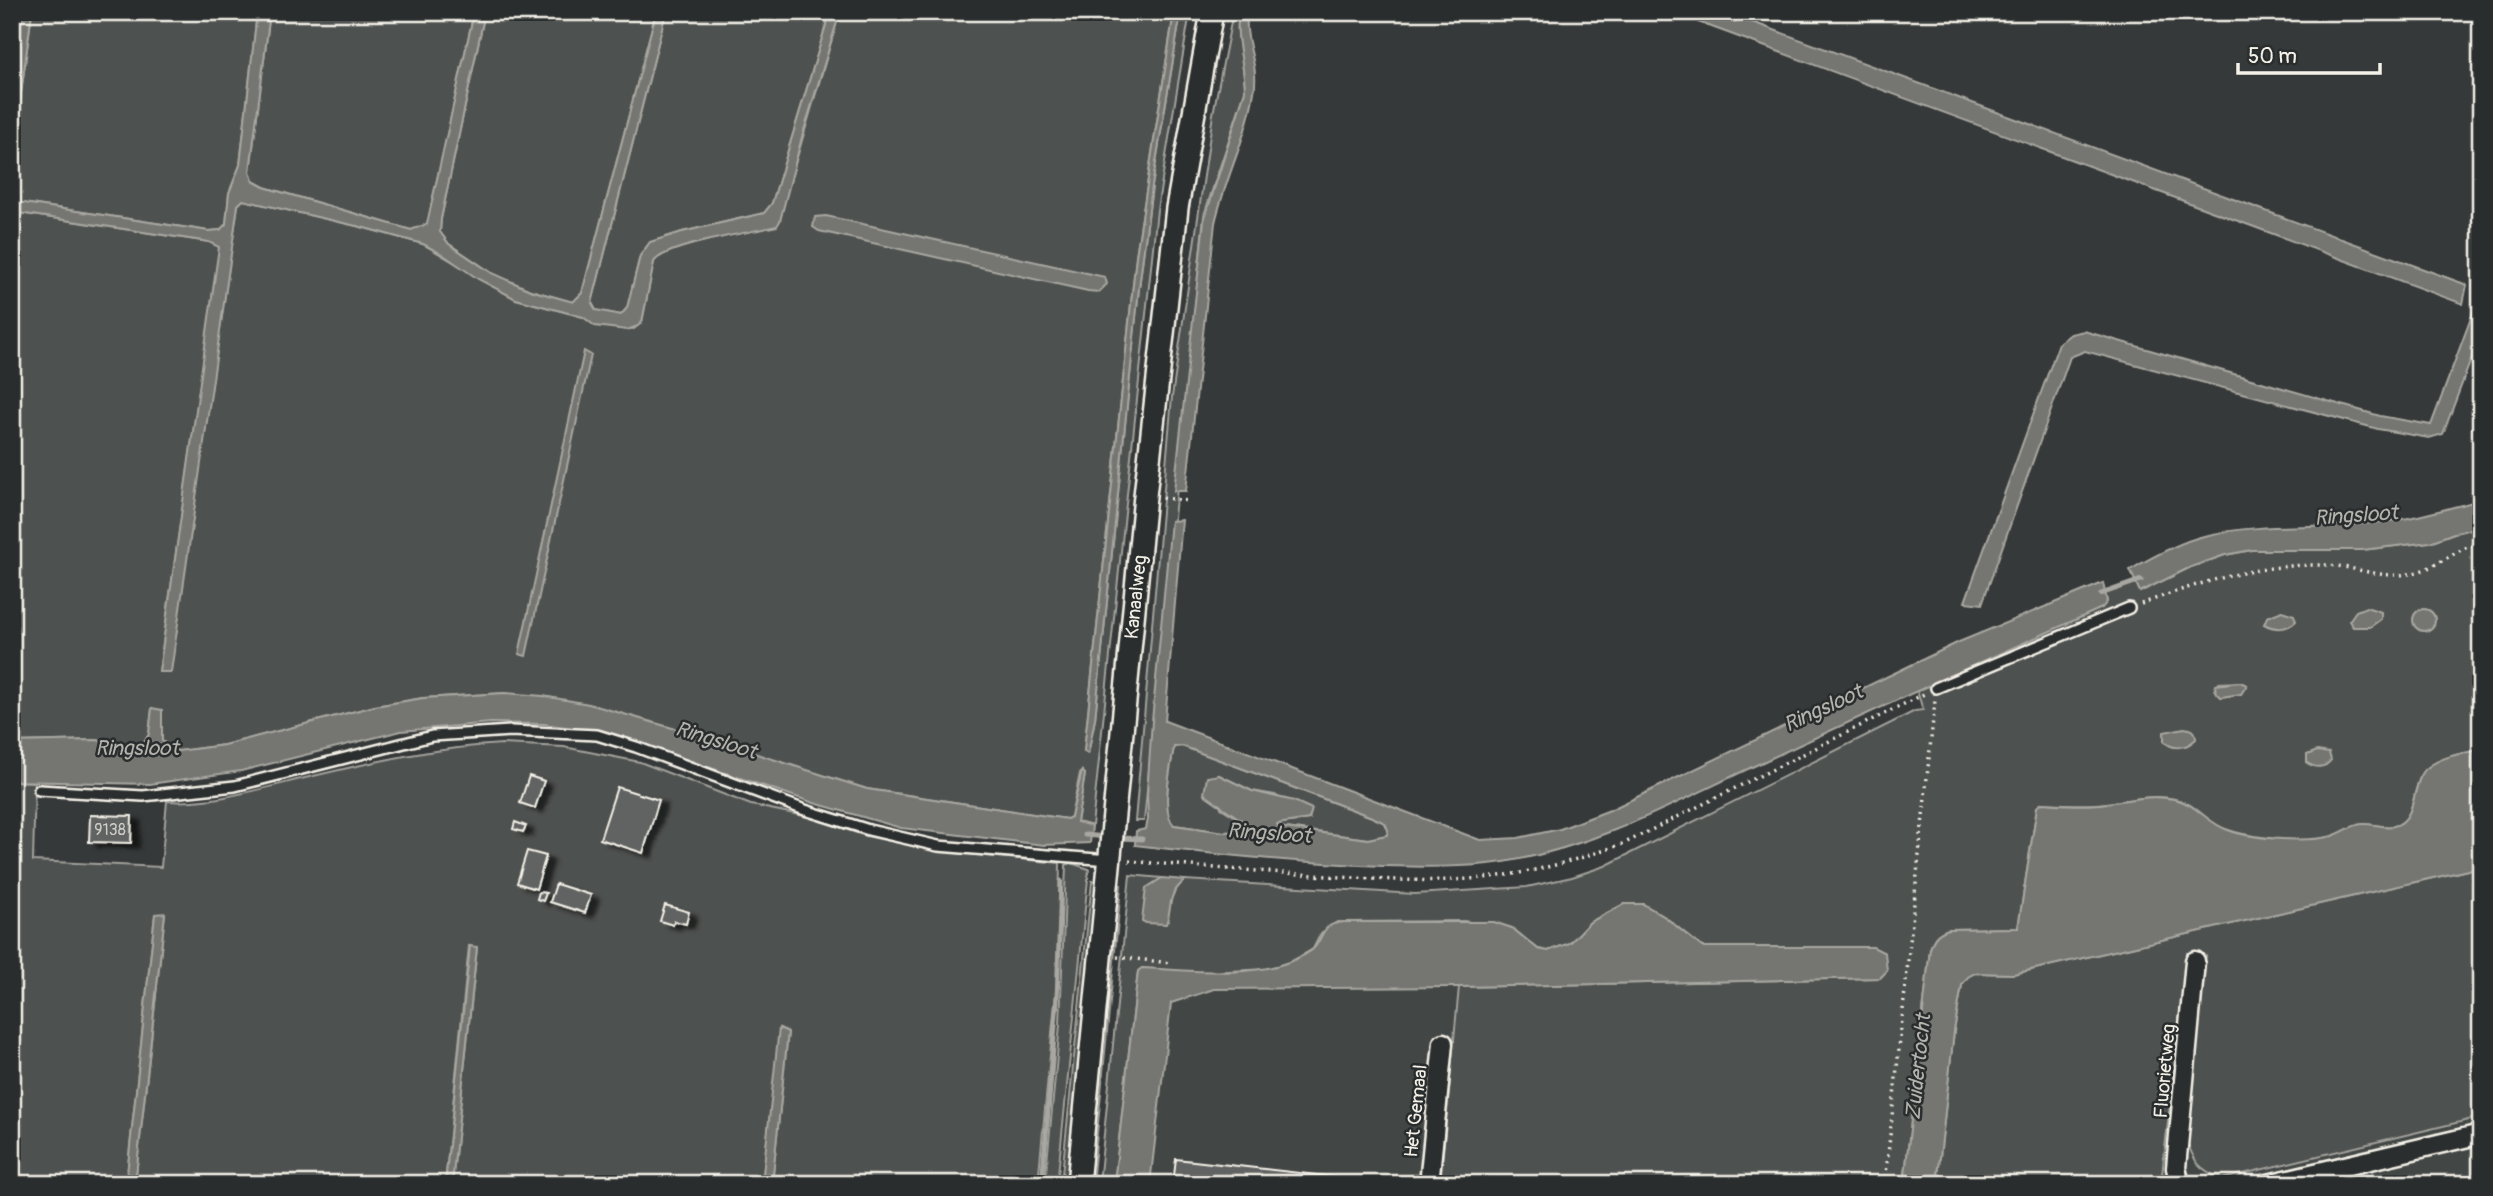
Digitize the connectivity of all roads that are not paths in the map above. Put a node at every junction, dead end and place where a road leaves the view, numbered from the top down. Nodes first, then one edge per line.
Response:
1 (1212, 12) edge
2 (2129, 608) road end
3 (1937, 688) road end
4 (39, 790) dead end
5 (1110, 858) junction
6 (2195, 961) dead end
7 (1443, 1043) dead end
8 (2481, 1134) edge
9 (1078, 1184) edge
10 (1429, 1184) edge
11 (2180, 1184) edge
12 (2268, 1184) edge

1 - 5 street, Kanaalweg
2 - 3 lane
4 - 5 lane
5 - 9 street, Kanaalweg
6 - 11 street, Fluorietweg
7 - 10 street, Het Gemaal
8 - 12 street

